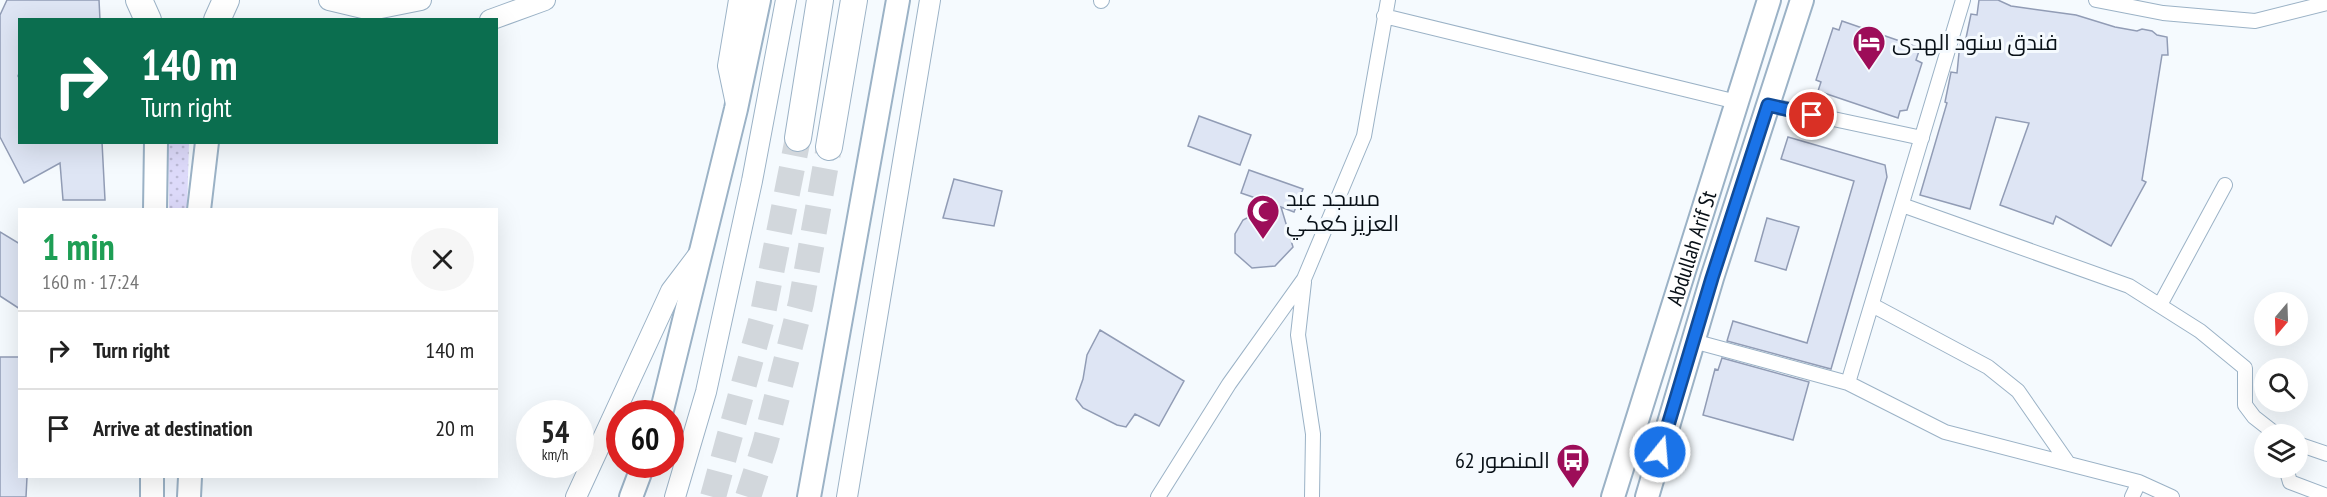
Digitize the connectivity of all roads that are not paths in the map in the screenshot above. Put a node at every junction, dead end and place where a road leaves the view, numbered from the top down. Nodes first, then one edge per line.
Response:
1 (139, 0) edge
2 (329, 0) edge
3 (421, 0) edge
4 (545, 0) edge
5 (739, 0) edge
6 (759, 0) edge
7 (786, 0) edge
8 (820, 0) edge
9 (855, 0) edge
10 (898, 0) edge
11 (930, 0) edge
12 (1388, 0) edge
13 (1769, 0) edge
14 (1802, 0) edge
15 (1963, 0) edge
16 (2096, 0) edge
17 (2327, 3) edge
18 (371, 15) edge
19 (1384, 16) junction
20 (147, 18) edge
21 (496, 18) edge
22 (1737, 102) junction
23 (1768, 105) junction
24 (736, 109) junction
25 (798, 138) tunnel mouth
26 (1922, 138) junction
27 (156, 144) edge
28 (207, 144) edge
29 (830, 147) tunnel mouth
30 (2225, 185) dead end
31 (1902, 205) junction
32 (155, 208) edge
33 (199, 208) edge
34 (701, 251) junction
35 (1304, 279) junction
36 (1872, 305) junction
37 (2160, 305) junction
38 (1693, 341) junction
39 (1848, 383) junction
40 (664, 400) edge
41 (2263, 424) edge
42 (2308, 447) edge
43 (2327, 454) edge
44 (2068, 463) junction
45 (152, 478) edge
46 (190, 478) edge
47 (638, 478) edge
48 (2289, 478) edge
49 (2139, 482) junction
50 (2327, 496) edge
51 (152, 497) edge
52 (189, 497) edge
53 (576, 497) edge
54 (631, 497) edge
55 (675, 497) edge
56 (809, 497) edge
57 (847, 497) edge
58 (1158, 497) edge
59 (1312, 497) edge
60 (1613, 497) edge
61 (1647, 497) edge
62 (2132, 497) edge
63 (2172, 497) edge

1 - 20 highway
2 - 18 street
3 - 18 street
4 - 21 street
5 - 24 street
6 - 24 main road
7 - 55 street
8 - 25 highway
9 - 29 highway
10 - 56 main road
11 - 57 street
12 - 19 street
13 - 22 main road, Abdullah Arif St
14 - 23 main road
15 - 26 street
16 - 17 street
19 - 22 street
19 - 35 street
22 - 60 main road, Abdullah Arif St
23 - 26 street
23 - 38 main road
24 - 34 main road
26 - 31 street
27 - 32 main road
28 - 33 main road
30 - 37 street
31 - 36 street
31 - 37 street
34 - 40 main road
34 - 53 street
35 - 58 street
35 - 59 street
36 - 39 street
36 - 44 street
37 - 41 street
38 - 39 street
38 - 61 main road
39 - 44 street
42 - 43 street
44 - 49 street
45 - 51 main road
46 - 52 main road
47 - 54 main road
48 - 50 street
49 - 62 street
49 - 63 street

